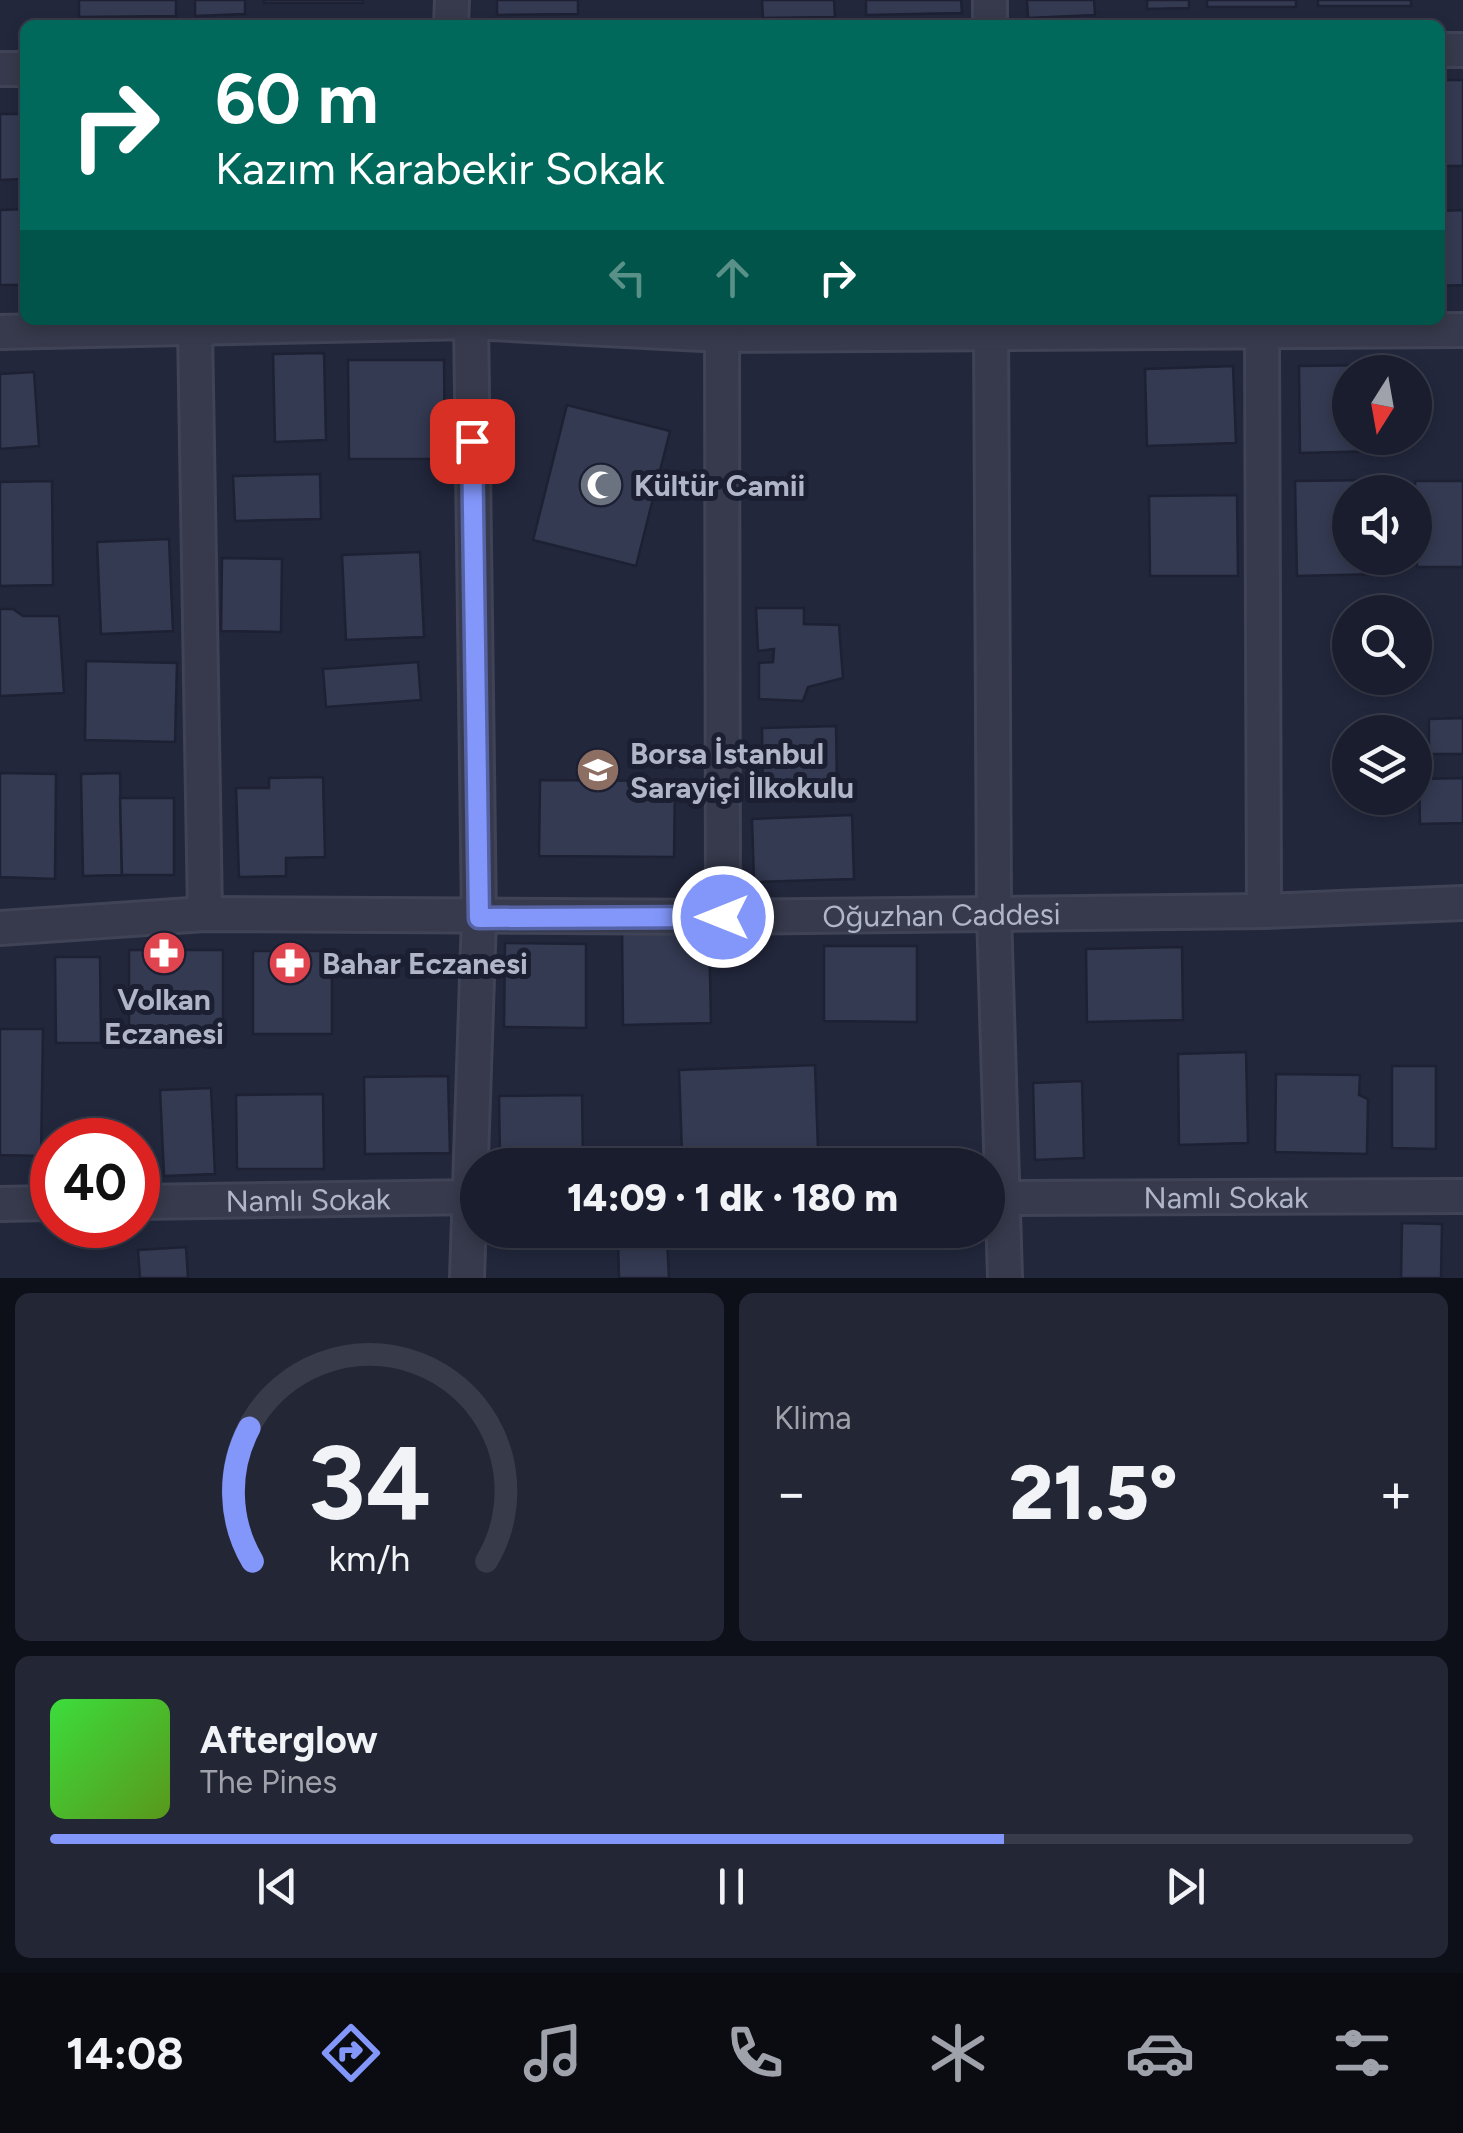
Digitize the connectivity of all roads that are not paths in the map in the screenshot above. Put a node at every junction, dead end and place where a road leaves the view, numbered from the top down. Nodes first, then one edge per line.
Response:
1 (313, 325) edge
2 (471, 325) edge
3 (543, 325) edge
4 (991, 326) edge
5 (195, 328) junction
6 (1463, 330) edge
7 (0, 332) edge
8 (1262, 332) junction
9 (722, 335) junction
10 (1463, 903) edge
11 (1264, 911) junction
12 (205, 914) junction
13 (994, 914) junction
14 (723, 917) junction
15 (479, 918) junction
16 (0, 928) edge
17 (476, 1148) edge
18 (994, 1148) edge
19 (1463, 1196) edge
20 (460, 1197) edge
21 (1005, 1198) edge
22 (160, 1202) edge
23 (30, 1203) edge
24 (0, 1204) edge
25 (470, 1248) edge
26 (1001, 1248) edge
27 (467, 1278) edge
28 (1005, 1278) edge

1 - 5 street
2 - 15 street
3 - 9 street
4 - 8 street
4 - 9 street
4 - 13 street
5 - 7 street
5 - 12 street
6 - 8 street
8 - 11 street
9 - 14 street
10 - 11 street, Oğuzhan Caddesi
11 - 13 street, Oğuzhan Caddesi
12 - 15 street, Oğuzhan Caddesi
12 - 16 street, Oğuzhan Caddesi
13 - 14 street, Oğuzhan Caddesi
13 - 18 street
14 - 15 street, Oğuzhan Caddesi
15 - 17 street
19 - 21 street, Namlı Sokak
20 - 22 street, Namlı Sokak
23 - 24 street
25 - 27 street
26 - 28 street

